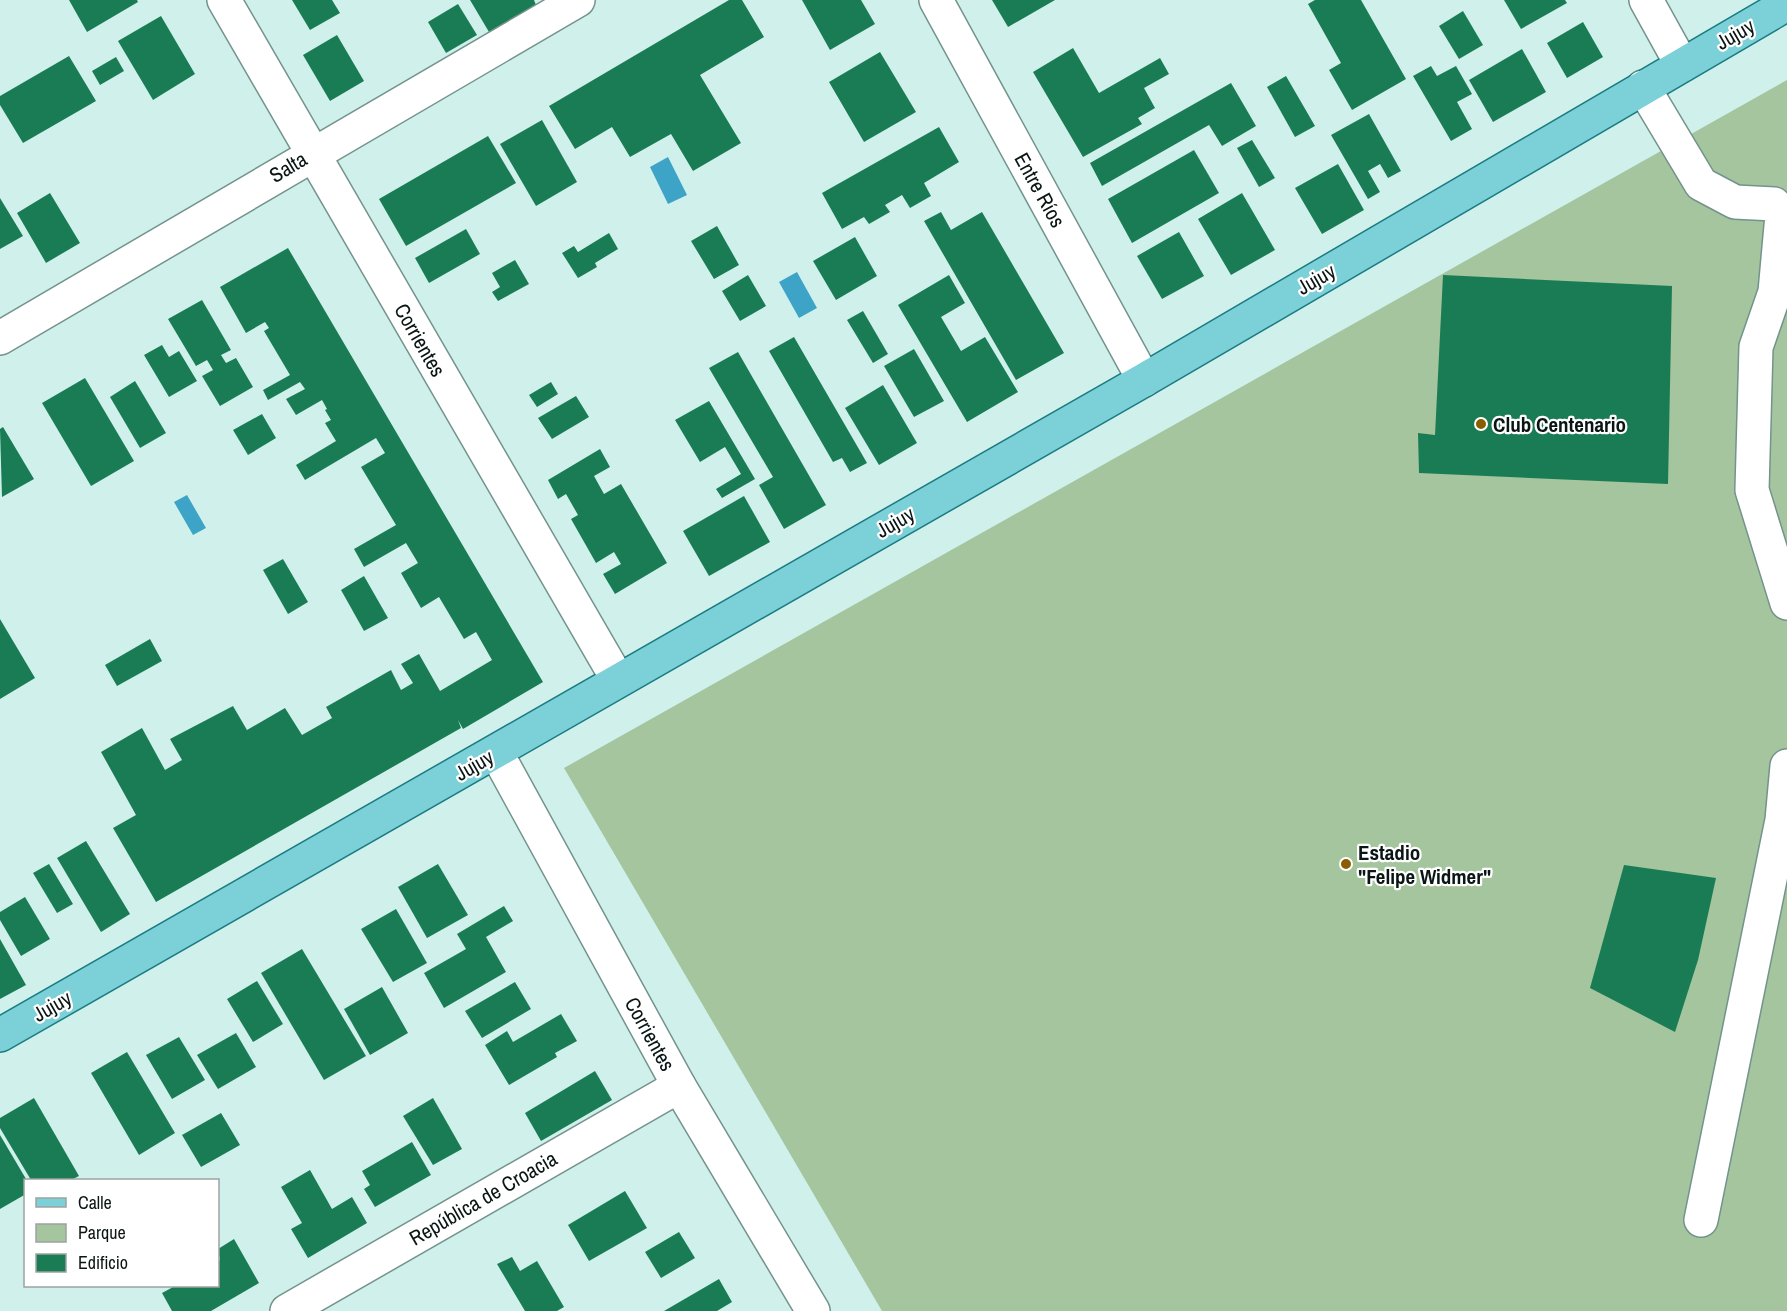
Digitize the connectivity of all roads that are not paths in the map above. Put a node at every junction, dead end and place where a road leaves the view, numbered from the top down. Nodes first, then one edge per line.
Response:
1 (224, 0) edge
2 (578, 0) edge
3 (936, 0) edge
4 (1646, 0) edge
5 (1787, 4) edge
6 (1682, 65) junction
7 (1643, 87) junction
8 (311, 154) junction
9 (0, 338) edge
10 (1144, 380) junction
11 (1787, 603) edge
12 (618, 680) junction
13 (496, 752) junction
14 (1787, 766) edge
15 (0, 1035) edge
16 (679, 1086) junction
17 (1701, 1221) dead end
18 (287, 1311) edge
19 (813, 1311) edge

1 - 8 street, Corrientes
2 - 8 street, Salta
3 - 10 street, Entre Ríos
4 - 6 street
5 - 6 main road, Jujuy
6 - 7 main road, Jujuy
7 - 10 main road, Jujuy
7 - 11 street
8 - 9 street, Salta
8 - 12 street, Corrientes
10 - 12 main road, Jujuy
12 - 13 main road, Jujuy
13 - 15 main road, Jujuy
13 - 16 street, Corrientes
14 - 17 street
16 - 18 street, República de Croacia
16 - 19 street, Corrientes

